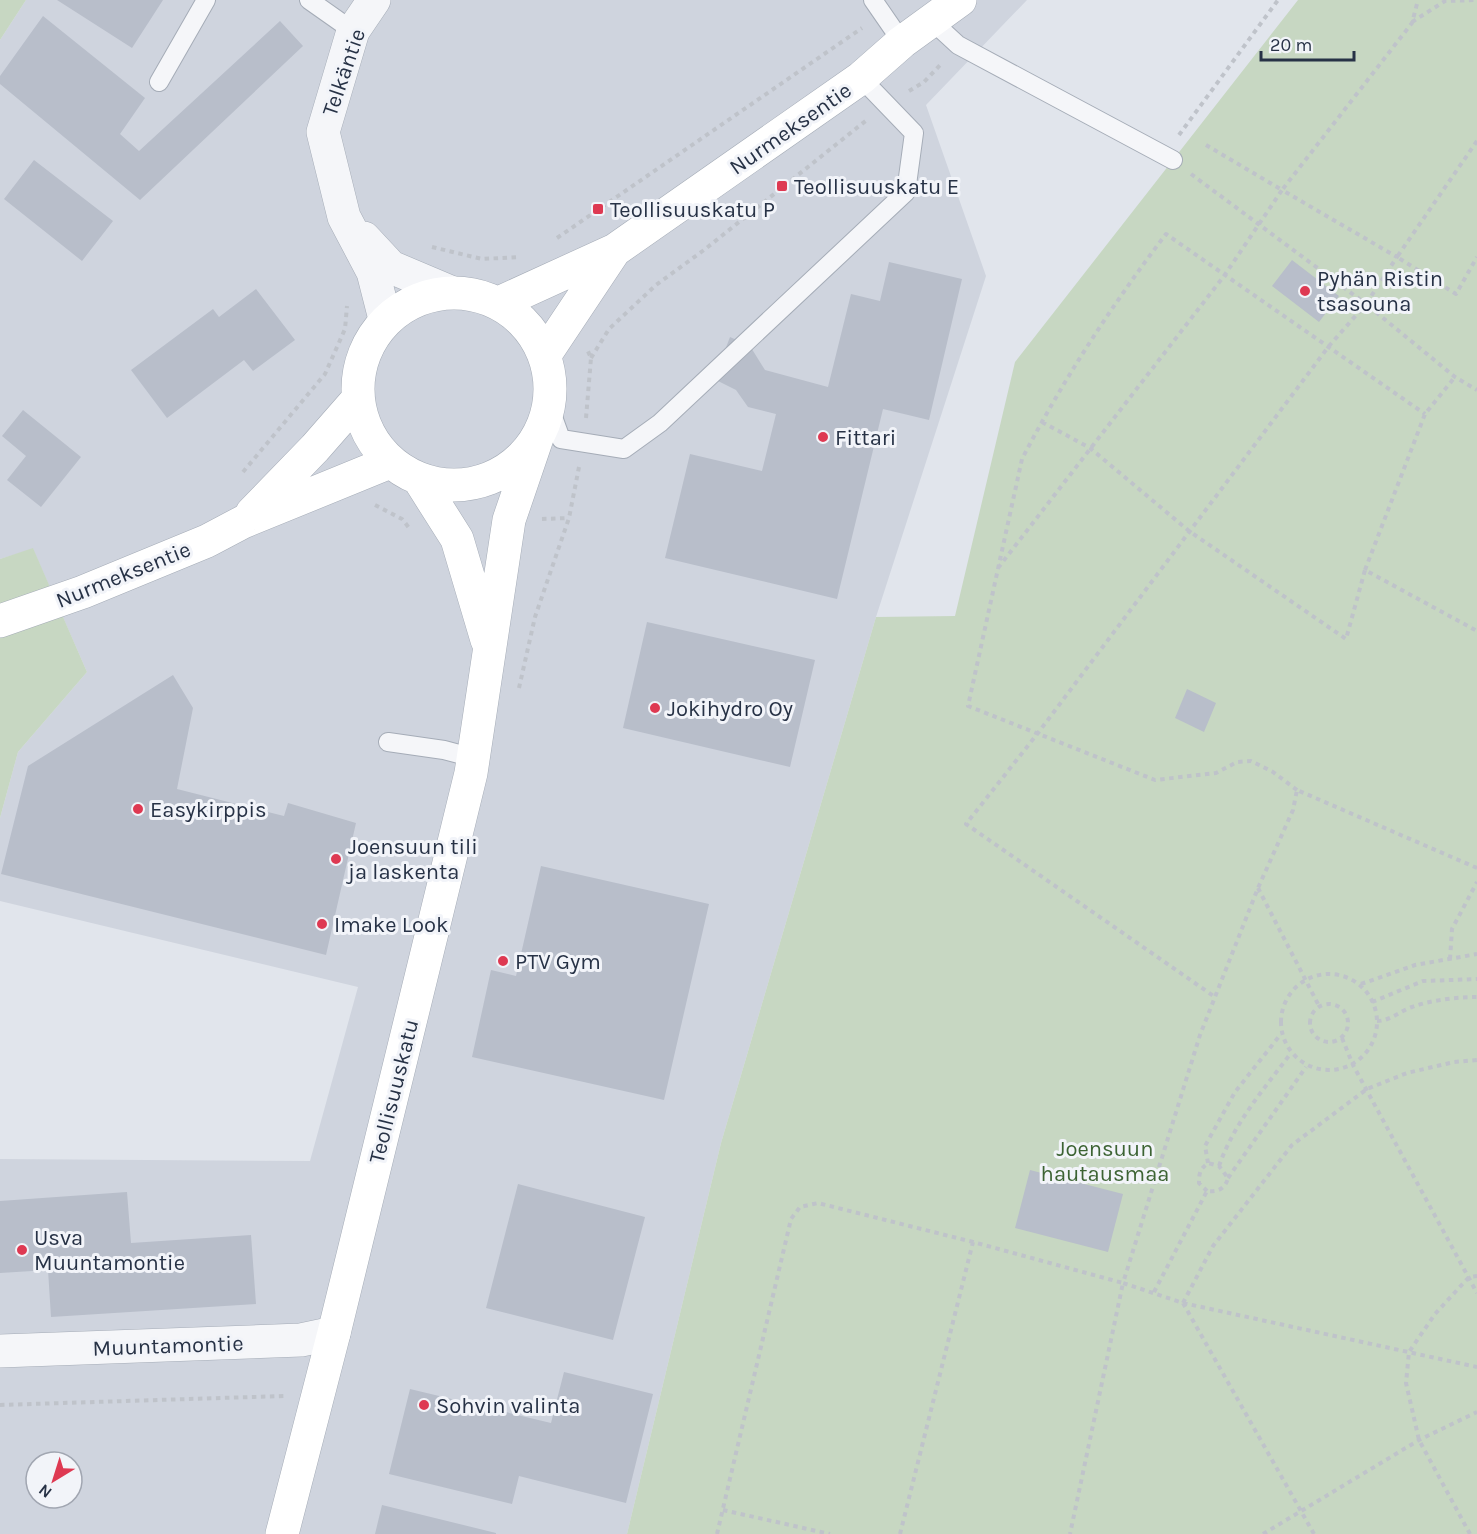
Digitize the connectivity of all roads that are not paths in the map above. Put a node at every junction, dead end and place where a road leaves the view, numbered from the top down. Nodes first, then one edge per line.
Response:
1 (206, 0) edge
2 (309, 0) edge
3 (374, 0) edge
4 (873, 0) edge
5 (960, 0) edge
6 (932, 21) junction
7 (353, 31) junction
8 (902, 42) junction
9 (861, 78) junction
10 (159, 82) dead end
11 (1173, 160) road end
12 (344, 217) junction
13 (615, 250) junction
14 (450, 292) junction
15 (501, 302) junction
16 (385, 319) junction
17 (544, 356) junction
18 (357, 400) junction
19 (549, 406) junction
20 (537, 438) junction
21 (390, 462) junction
22 (419, 479) junction
23 (243, 522) junction
24 (0, 621) edge
25 (489, 645) junction
26 (388, 742) dead end
27 (474, 758) junction
28 (334, 1333) junction
29 (0, 1351) edge
30 (282, 1534) edge

1 - 10 lane
2 - 7 lane
3 - 7 street, Telkäntie
4 - 8 lane
5 - 6 street, Nurmeksentie
6 - 8 street, Nurmeksentie
6 - 11 lane
7 - 12 street, Telkäntie
8 - 9 street, Nurmeksentie
9 - 13 street, Nurmeksentie
9 - 19 lane
12 - 14 street, Telkäntie
12 - 16 street, Telkäntie
13 - 15 street, Nurmeksentie
13 - 17 street, Nurmeksentie
14 - 15 street
14 - 16 street
15 - 17 street
16 - 18 street
17 - 19 street
18 - 21 street
18 - 23 street, Nurmeksentie
19 - 20 street
20 - 22 street
20 - 25 street, Teollisuuskatu
21 - 22 street
21 - 23 street, Nurmeksentie
22 - 25 street, Teollisuuskatu
23 - 24 street, Nurmeksentie
25 - 27 street, Teollisuuskatu
26 - 27 lane
27 - 28 street, Teollisuuskatu
28 - 29 street, Muuntamontie
28 - 30 street, Teollisuuskatu

